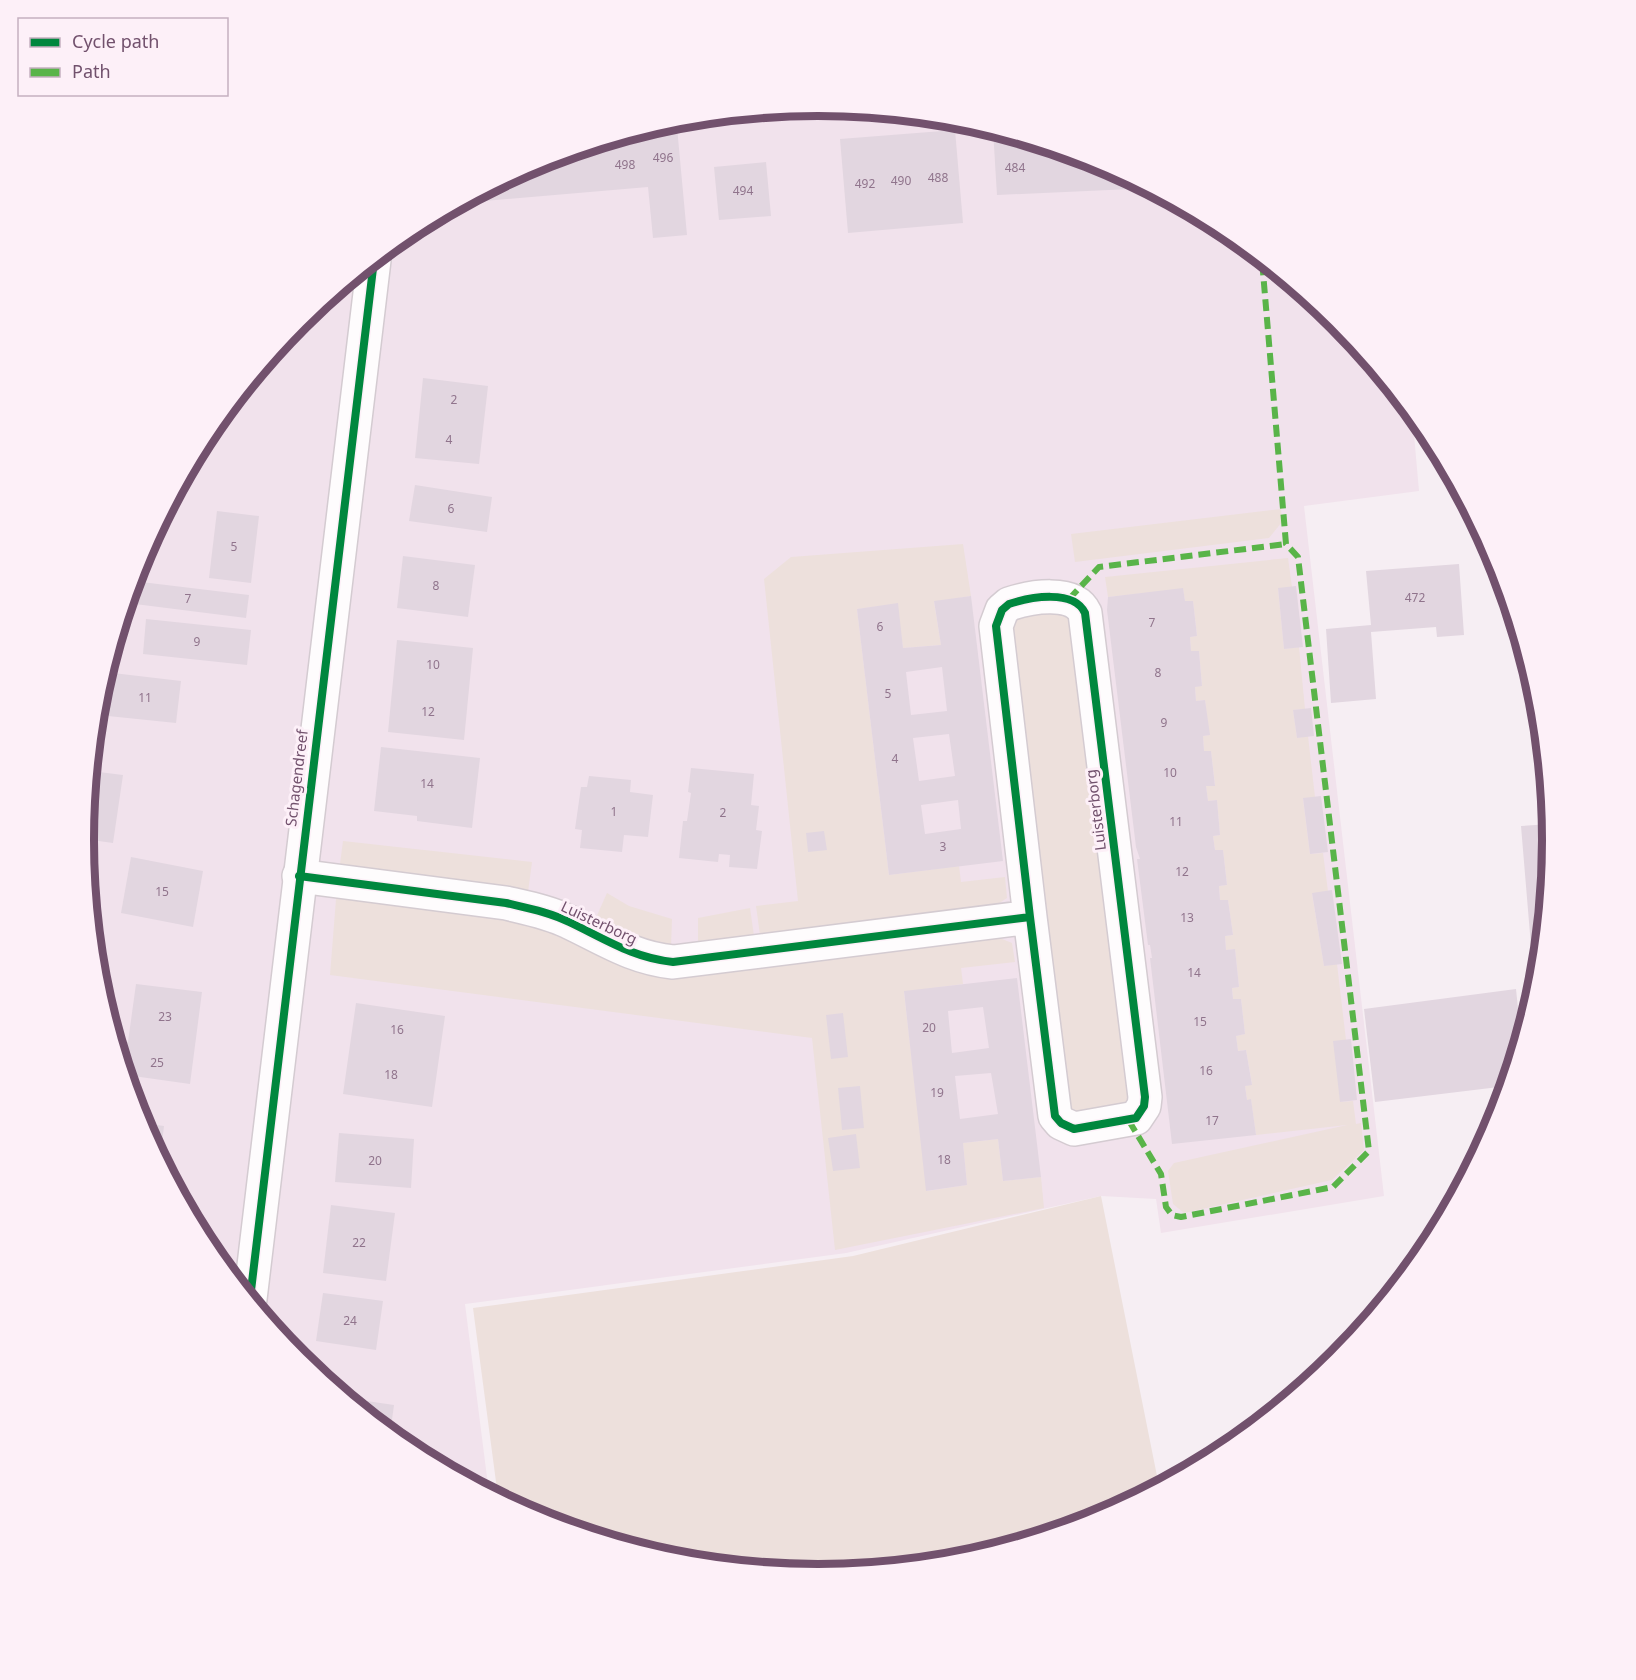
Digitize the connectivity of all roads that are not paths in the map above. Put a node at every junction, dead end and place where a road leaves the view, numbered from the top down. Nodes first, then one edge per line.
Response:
1 (373, 270) edge
2 (299, 876) junction
3 (1030, 917) junction
4 (251, 1289) edge

1 - 2 street, Schagendreef
2 - 3 street, Luisterborg
2 - 4 street, Schagendreef
3 - 3 street, Luisterborg

